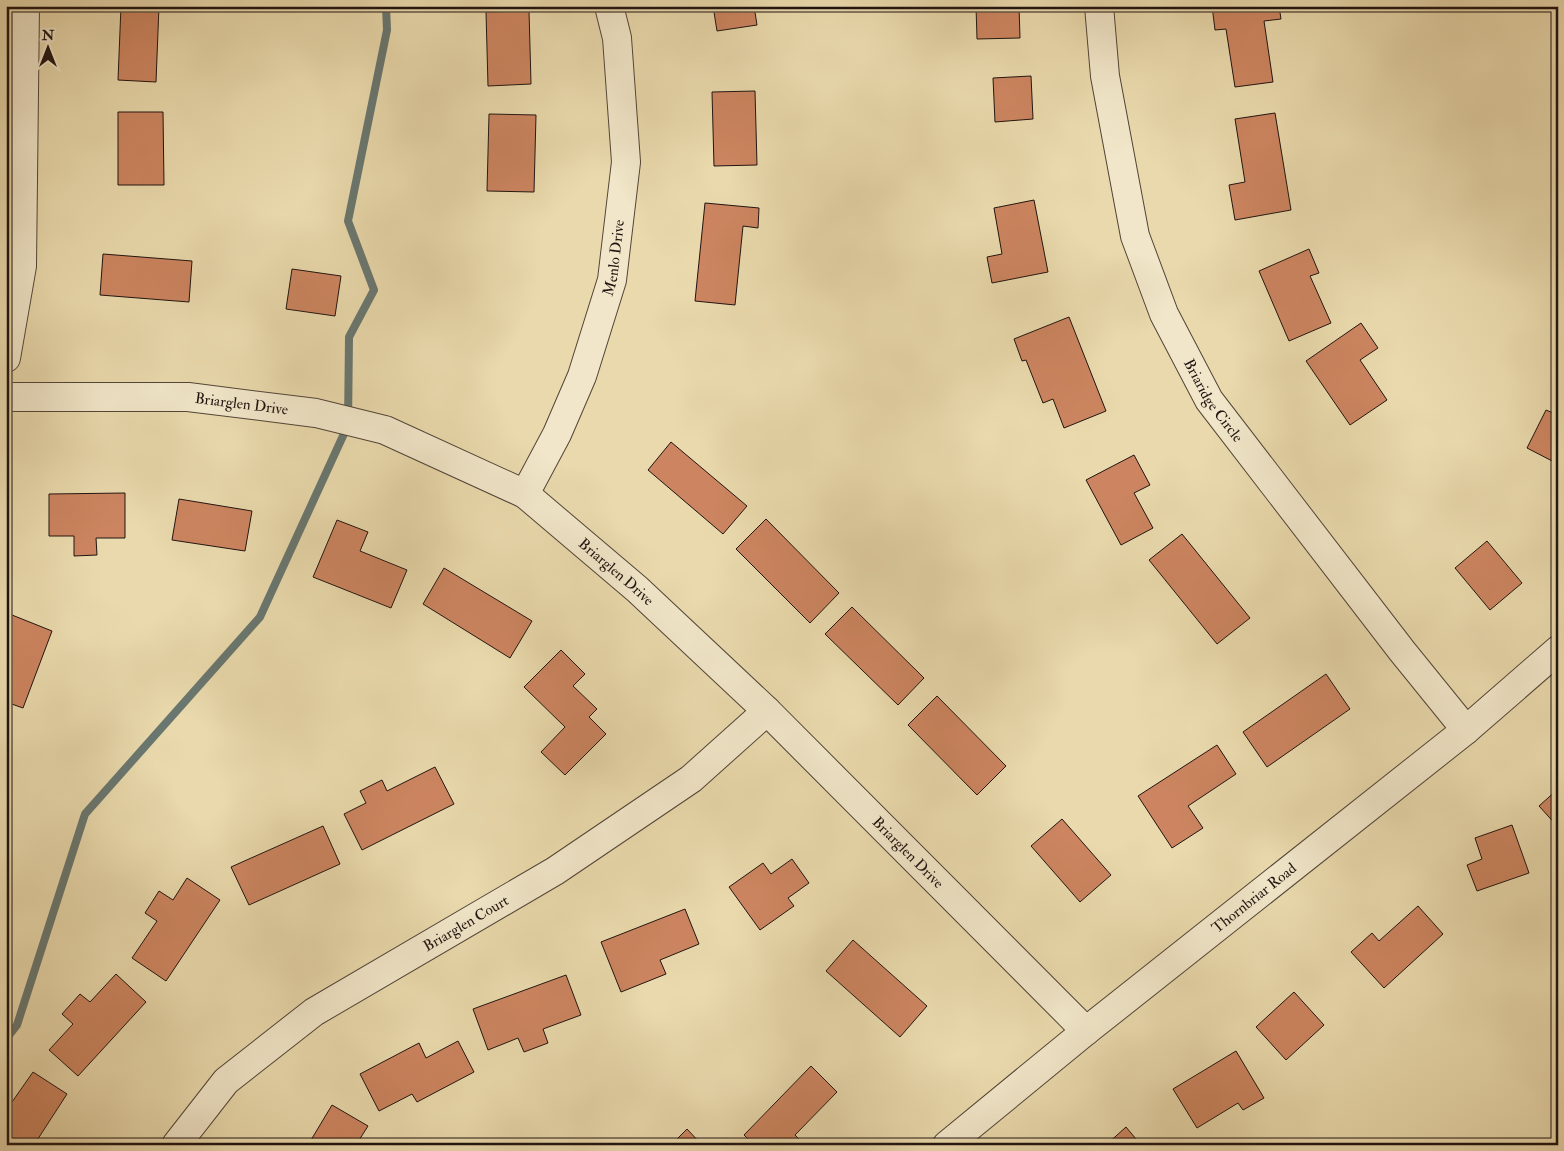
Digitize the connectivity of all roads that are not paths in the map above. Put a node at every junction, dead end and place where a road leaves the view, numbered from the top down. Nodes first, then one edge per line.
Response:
1 (25, 6) edge
2 (609, 6) edge
3 (1098, 6) edge
4 (6, 358) edge
5 (6, 397) edge
6 (525, 494) junction
7 (1558, 650) edge
8 (767, 711) junction
9 (1466, 730) junction
10 (1086, 1031) junction
11 (176, 1145) edge
12 (947, 1145) edge

1 - 4 street
2 - 6 street, Menlo Drive
3 - 9 street, Briaridge Circle
5 - 6 street, Briarglen Drive
6 - 8 street, Briarglen Drive
7 - 9 street, Thornbriar Road
8 - 10 street, Briarglen Drive
8 - 11 street, Briarglen Court
9 - 10 street, Thornbriar Road
10 - 12 street, Thornbriar Road

